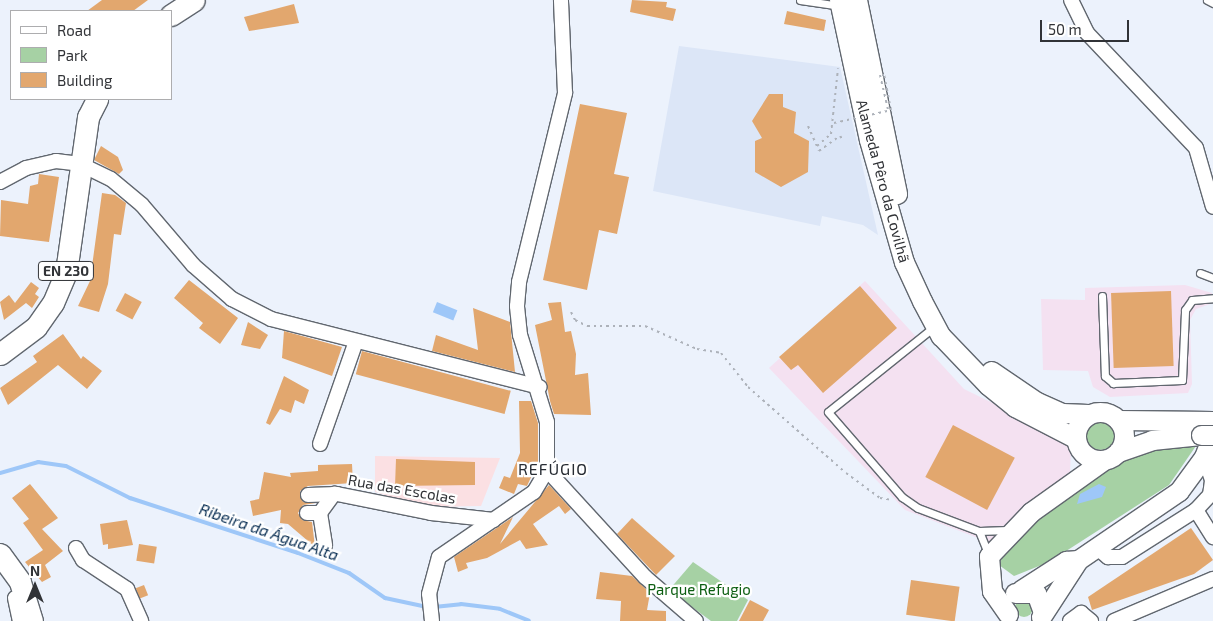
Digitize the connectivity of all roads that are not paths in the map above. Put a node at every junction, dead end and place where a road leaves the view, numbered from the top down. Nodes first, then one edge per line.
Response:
1 (194, 0) edge
2 (561, 0) edge
3 (800, 0) edge
4 (1072, 0) edge
5 (1207, 0) edge
6 (845, 2) edge
7 (1213, 3) edge
8 (172, 14) edge
9 (96, 100) edge
10 (80, 164) junction
11 (0, 182) edge
12 (1213, 207) edge
13 (1200, 273) dead end
14 (1213, 278) edge
15 (1102, 296) dead end
16 (1213, 298) edge
17 (936, 326) junction
18 (356, 341) junction
19 (0, 354) edge
20 (540, 387) junction
21 (1088, 414) junction
22 (1118, 420) junction
23 (1208, 429) edge
24 (1077, 443) junction
25 (320, 444) dead end
26 (1111, 456) junction
27 (1204, 457) junction
28 (547, 470) junction
29 (1071, 482) junction
30 (334, 494) junction
31 (308, 495) dead end
32 (1196, 510) junction
33 (494, 520) junction
34 (1011, 529) junction
35 (979, 531) junction
36 (1213, 537) edge
37 (325, 546) dead end
38 (1096, 547) junction
39 (76, 548) dead end
40 (0, 554) edge
41 (1078, 560) junction
42 (990, 565) junction
43 (0, 572) edge
44 (1213, 580) edge
45 (1019, 591) junction
46 (681, 615) edge
47 (1011, 617) edge
48 (432, 618) edge
49 (1039, 619) edge
50 (20, 621) edge
51 (32, 621) edge
52 (141, 621) edge
53 (696, 621) edge
54 (1070, 621) edge
55 (1091, 621) edge
56 (1114, 621) edge

1 - 8 main road
2 - 20 street
3 - 6 lane
4 - 12 street
5 - 7 lane
6 - 17 main road, Alameda Pêro da Covilhã
6 - 21 main road, Alameda Pêro da Covilhã
9 - 10 main road, EN 230
10 - 11 street
10 - 18 street
10 - 19 main road, EN 230
13 - 14 lane
15 - 16 lane
17 - 24 main road, Alameda Pêro da Covilhã
17 - 35 lane
18 - 20 street
18 - 25 street
20 - 28 street
21 - 22 main road, Alameda Pêro da Covilhã
21 - 24 main road
22 - 23 main road, Alameda Pêro da Covilhã
22 - 26 main road
23 - 26 main road
23 - 27 main road
24 - 26 main road, Alameda Pêro da Covilhã
24 - 29 main road
26 - 29 main road
27 - 32 street
27 - 38 main road
28 - 33 street
28 - 46 street
29 - 34 main road
30 - 31 street, Rua das Escolas
30 - 33 street, Rua das Escolas
30 - 37 street, Rua das Escolas
32 - 36 street
32 - 38 street
33 - 48 street
34 - 35 lane
34 - 42 main road
35 - 42 lane
38 - 41 main road
39 - 52 street
40 - 51 main road
41 - 45 main road
41 - 49 main road
42 - 45 main road
42 - 47 main road
43 - 50 street
44 - 56 street
45 - 47 main road
45 - 49 main road
46 - 53 street
54 - 55 street

